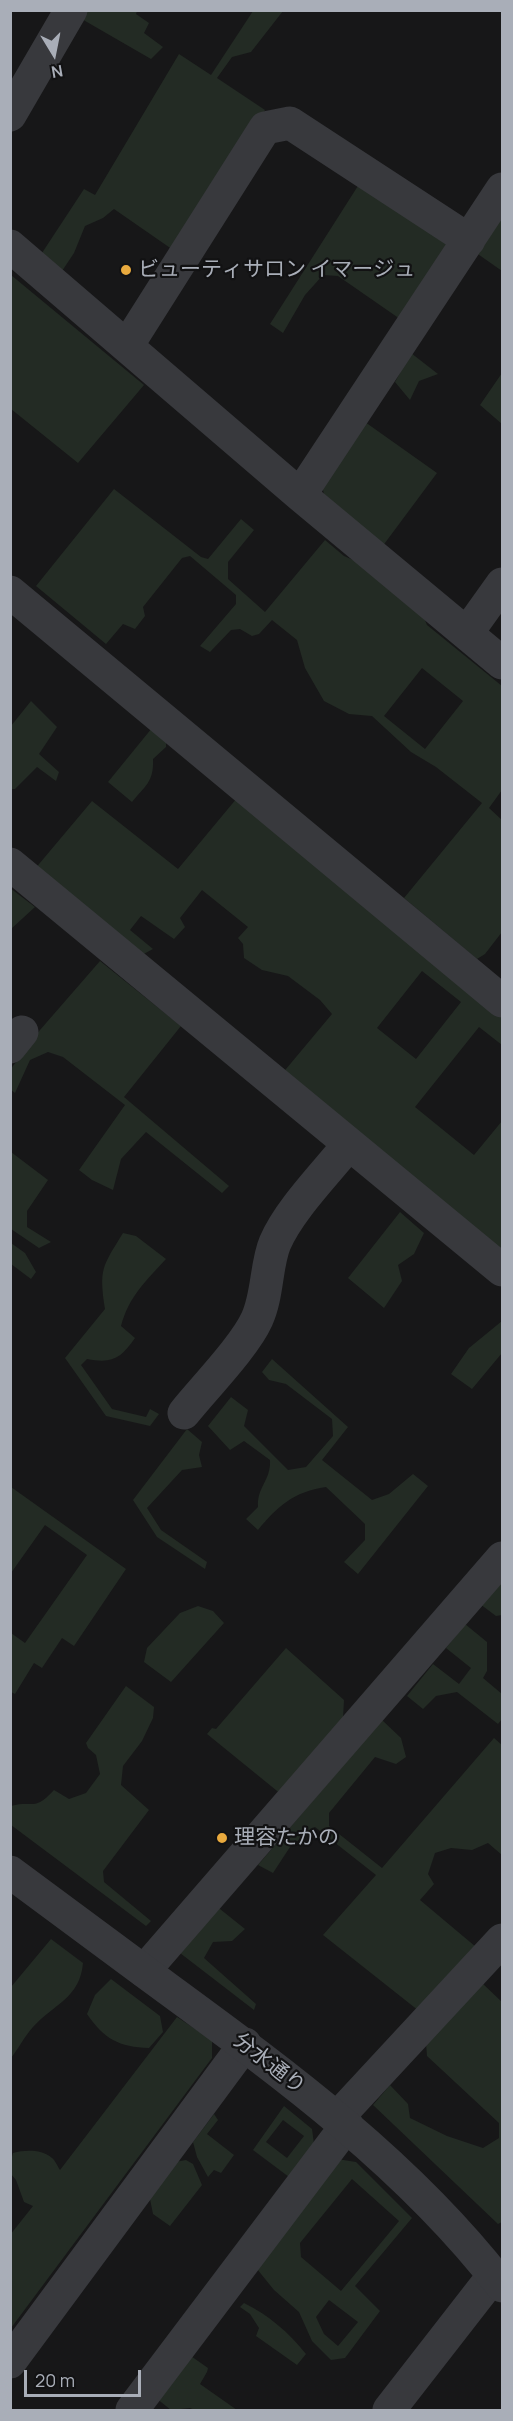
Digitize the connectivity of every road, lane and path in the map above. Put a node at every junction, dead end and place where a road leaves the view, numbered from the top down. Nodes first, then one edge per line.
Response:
1 (71, 10) edge
2 (10, 115) edge
3 (502, 189) edge
4 (469, 240) junction
5 (10, 246) edge
6 (127, 346) junction
7 (300, 495) junction
8 (502, 584) edge
9 (10, 592) edge
10 (467, 633) junction
11 (502, 663) edge
12 (10, 864) edge
13 (502, 1000) edge
14 (349, 1144) junction
15 (502, 1270) edge
16 (184, 1413) dead end
17 (502, 1558) edge
18 (10, 1872) edge
19 (502, 1940) edge
20 (144, 1971) junction
21 (245, 2044) junction
22 (342, 2121) junction
23 (498, 2280) edge
24 (10, 2362) edge
25 (132, 2410) edge
26 (389, 2410) edge

1 - 2 street
3 - 4 street
4 - 6 street
4 - 7 street
5 - 6 street
6 - 7 street
7 - 10 street
8 - 10 street
9 - 13 street
10 - 11 street
12 - 14 street
14 - 15 street
14 - 16 street
17 - 20 street
18 - 20 street, 分水通り
19 - 22 street
20 - 21 street, 分水通り
21 - 22 street, 分水通り
21 - 24 street
22 - 23 street, 分水通り
22 - 25 street
23 - 26 street

